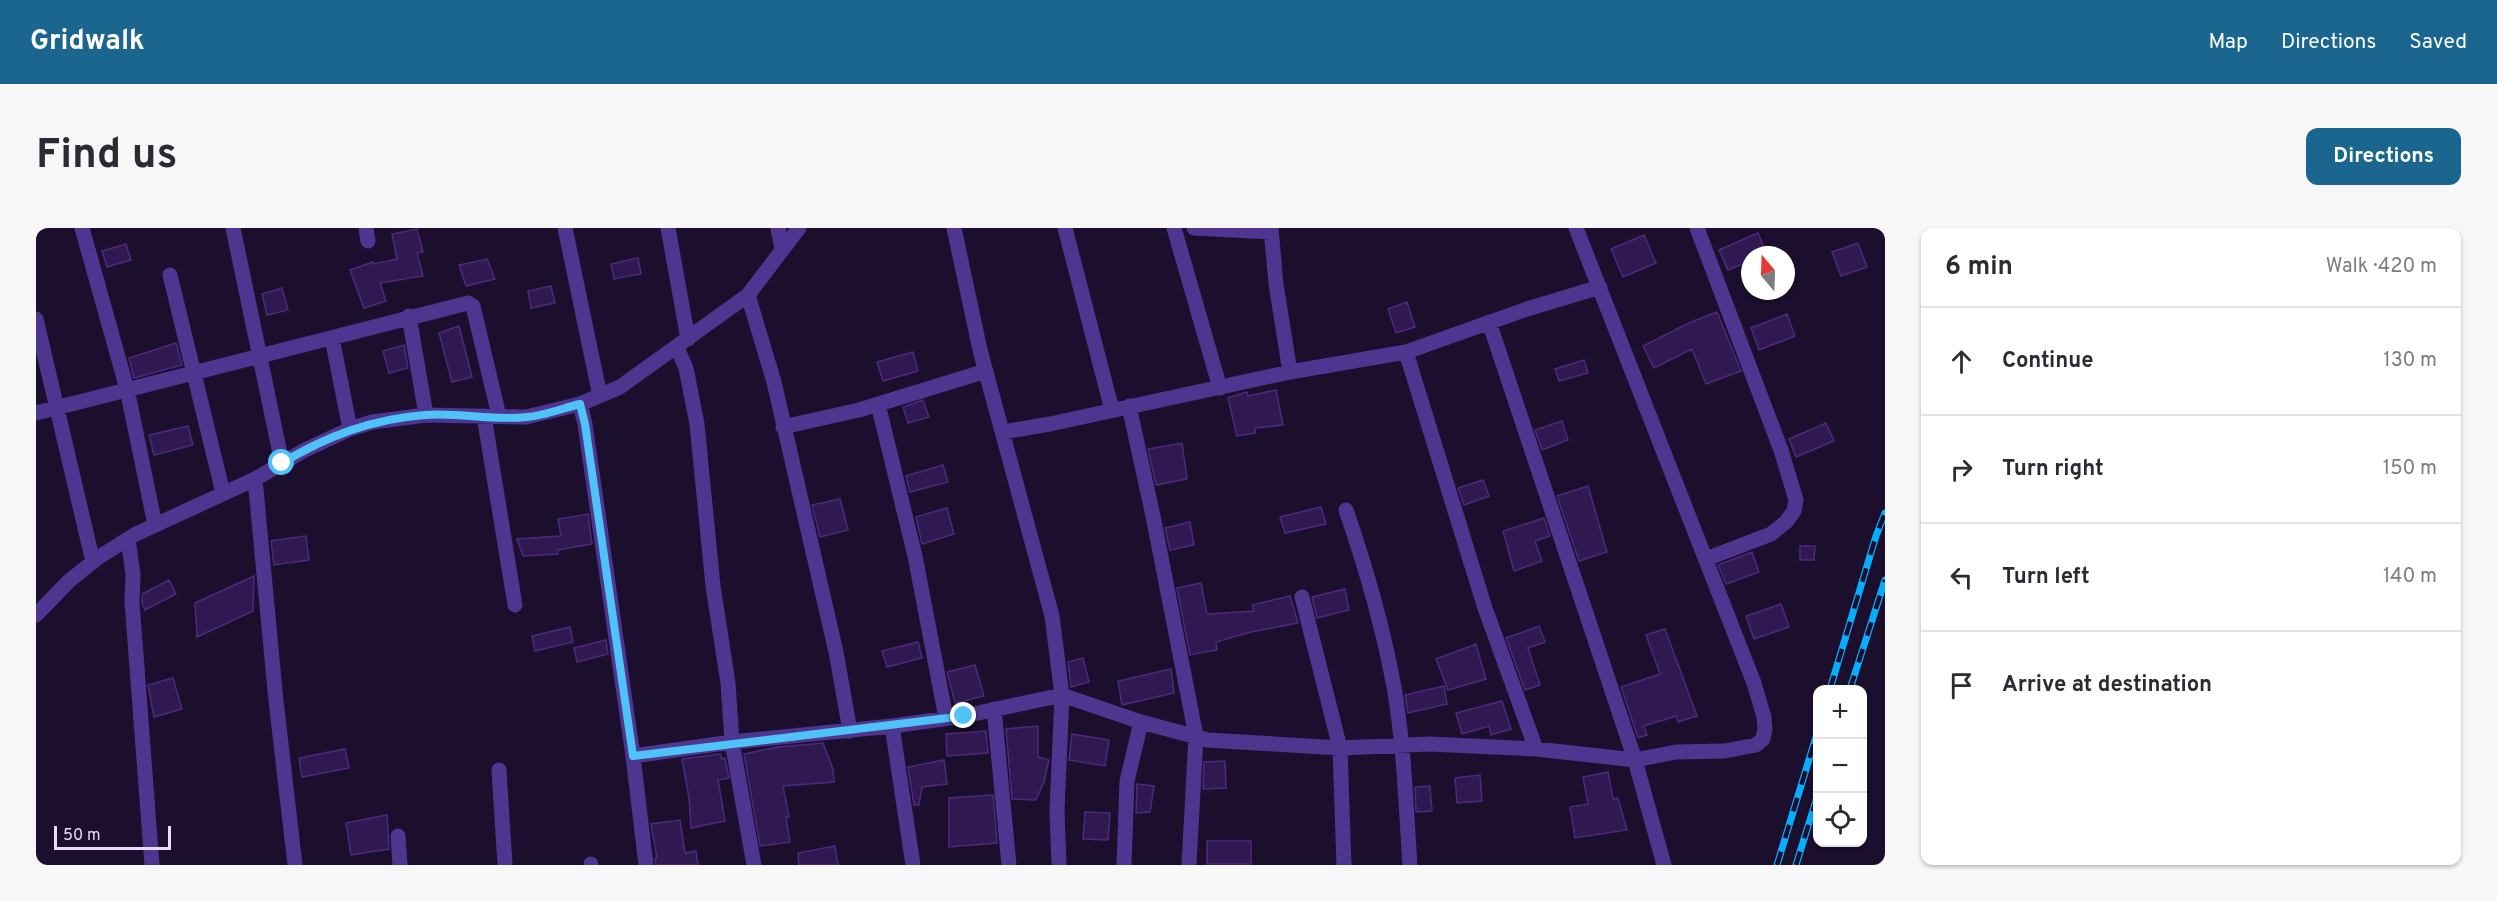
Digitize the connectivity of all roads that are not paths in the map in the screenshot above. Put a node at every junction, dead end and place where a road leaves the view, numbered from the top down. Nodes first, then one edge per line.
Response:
1 (82, 228) edge
2 (233, 228) edge
3 (565, 228) edge
4 (668, 228) edge
5 (778, 228) edge
6 (799, 228) edge
7 (954, 228) edge
8 (1065, 228) edge
9 (1174, 228) edge
10 (1194, 228) edge
11 (1576, 228) edge
12 (1697, 228) edge
13 (1271, 230) edge
14 (782, 249) junction
15 (170, 275) dead end
16 (1600, 287) junction
17 (748, 295) junction
18 (409, 316) junction
19 (36, 319) edge
20 (1489, 322) junction
21 (332, 338) junction
22 (682, 344) junction
23 (1406, 352) junction
24 (260, 355) junction
25 (986, 371) junction
26 (193, 372) junction
27 (1290, 372) junction
28 (1220, 388) junction
29 (127, 389) junction
30 (600, 396) junction
31 (580, 404) junction
32 (878, 404) junction
33 (1129, 406) junction
34 (57, 408) junction
35 (1112, 410) junction
36 (36, 413) edge
37 (426, 415) junction
38 (492, 416) junction
39 (783, 427) junction
40 (350, 429) junction
41 (1003, 432) junction
42 (282, 463) junction
43 (255, 479) junction
44 (224, 493) junction
45 (1346, 510) dead end
46 (155, 525) junction
47 (128, 539) junction
48 (1706, 559) junction
49 (93, 562) junction
50 (1302, 597) dead end
51 (515, 605) dead end
52 (36, 615) edge
53 (1062, 694) junction
54 (994, 709) junction
55 (946, 718) junction
56 (1141, 722) junction
57 (892, 726) junction
58 (850, 731) junction
59 (1196, 736) junction
60 (732, 742) junction
61 (1401, 746) junction
62 (1340, 748) junction
63 (1536, 749) junction
64 (633, 756) junction
65 (1635, 760) junction
66 (499, 770) dead end
67 (398, 836) dead end
68 (152, 865) edge
69 (295, 865) edge
70 (400, 865) edge
71 (505, 865) edge
72 (646, 865) edge
73 (754, 865) edge
74 (913, 865) edge
75 (1009, 865) edge
76 (1059, 865) edge
77 (1124, 865) edge
78 (1189, 865) edge
79 (1344, 865) edge
80 (1410, 865) edge
81 (1664, 865) edge

1 - 29 street
2 - 24 street
3 - 30 street
4 - 22 street
5 - 14 street
6 - 14 street
7 - 25 street
8 - 35 street
9 - 28 street
10 - 13 street
11 - 16 street
12 - 48 street
13 - 27 street
14 - 17 street
15 - 26 street
16 - 20 street
16 - 48 street
17 - 22 street
17 - 39 street
18 - 21 street
18 - 37 street
18 - 38 street
19 - 34 street
20 - 23 street
20 - 65 street
21 - 24 street
21 - 40 street
22 - 30 street
22 - 60 street
23 - 27 street
23 - 63 street
24 - 26 street
24 - 42 street
25 - 32 street
25 - 41 street
26 - 29 street
26 - 44 street
27 - 28 street
28 - 33 street
29 - 34 street
29 - 46 street
30 - 31 street
31 - 38 street
31 - 64 street
32 - 39 street
32 - 55 street
33 - 35 street
33 - 59 street
34 - 36 street
34 - 49 street
35 - 41 street
37 - 38 street
37 - 40 street
38 - 51 street
39 - 58 street
40 - 42 street
41 - 53 street
42 - 43 street
43 - 44 street
43 - 69 street
44 - 46 street
45 - 61 street
46 - 47 street
47 - 49 street
47 - 68 street
48 - 65 street
49 - 52 street
50 - 62 street
53 - 54 street
53 - 56 street
53 - 76 street
54 - 55 street
54 - 75 street
55 - 57 street
56 - 59 street
56 - 77 street
57 - 58 street
57 - 74 street
58 - 60 street
59 - 62 street
59 - 78 street
60 - 64 street
60 - 73 street
61 - 62 street
61 - 63 street
61 - 80 street
62 - 79 street
63 - 65 street
64 - 72 street
65 - 81 street
66 - 71 street
67 - 70 street

